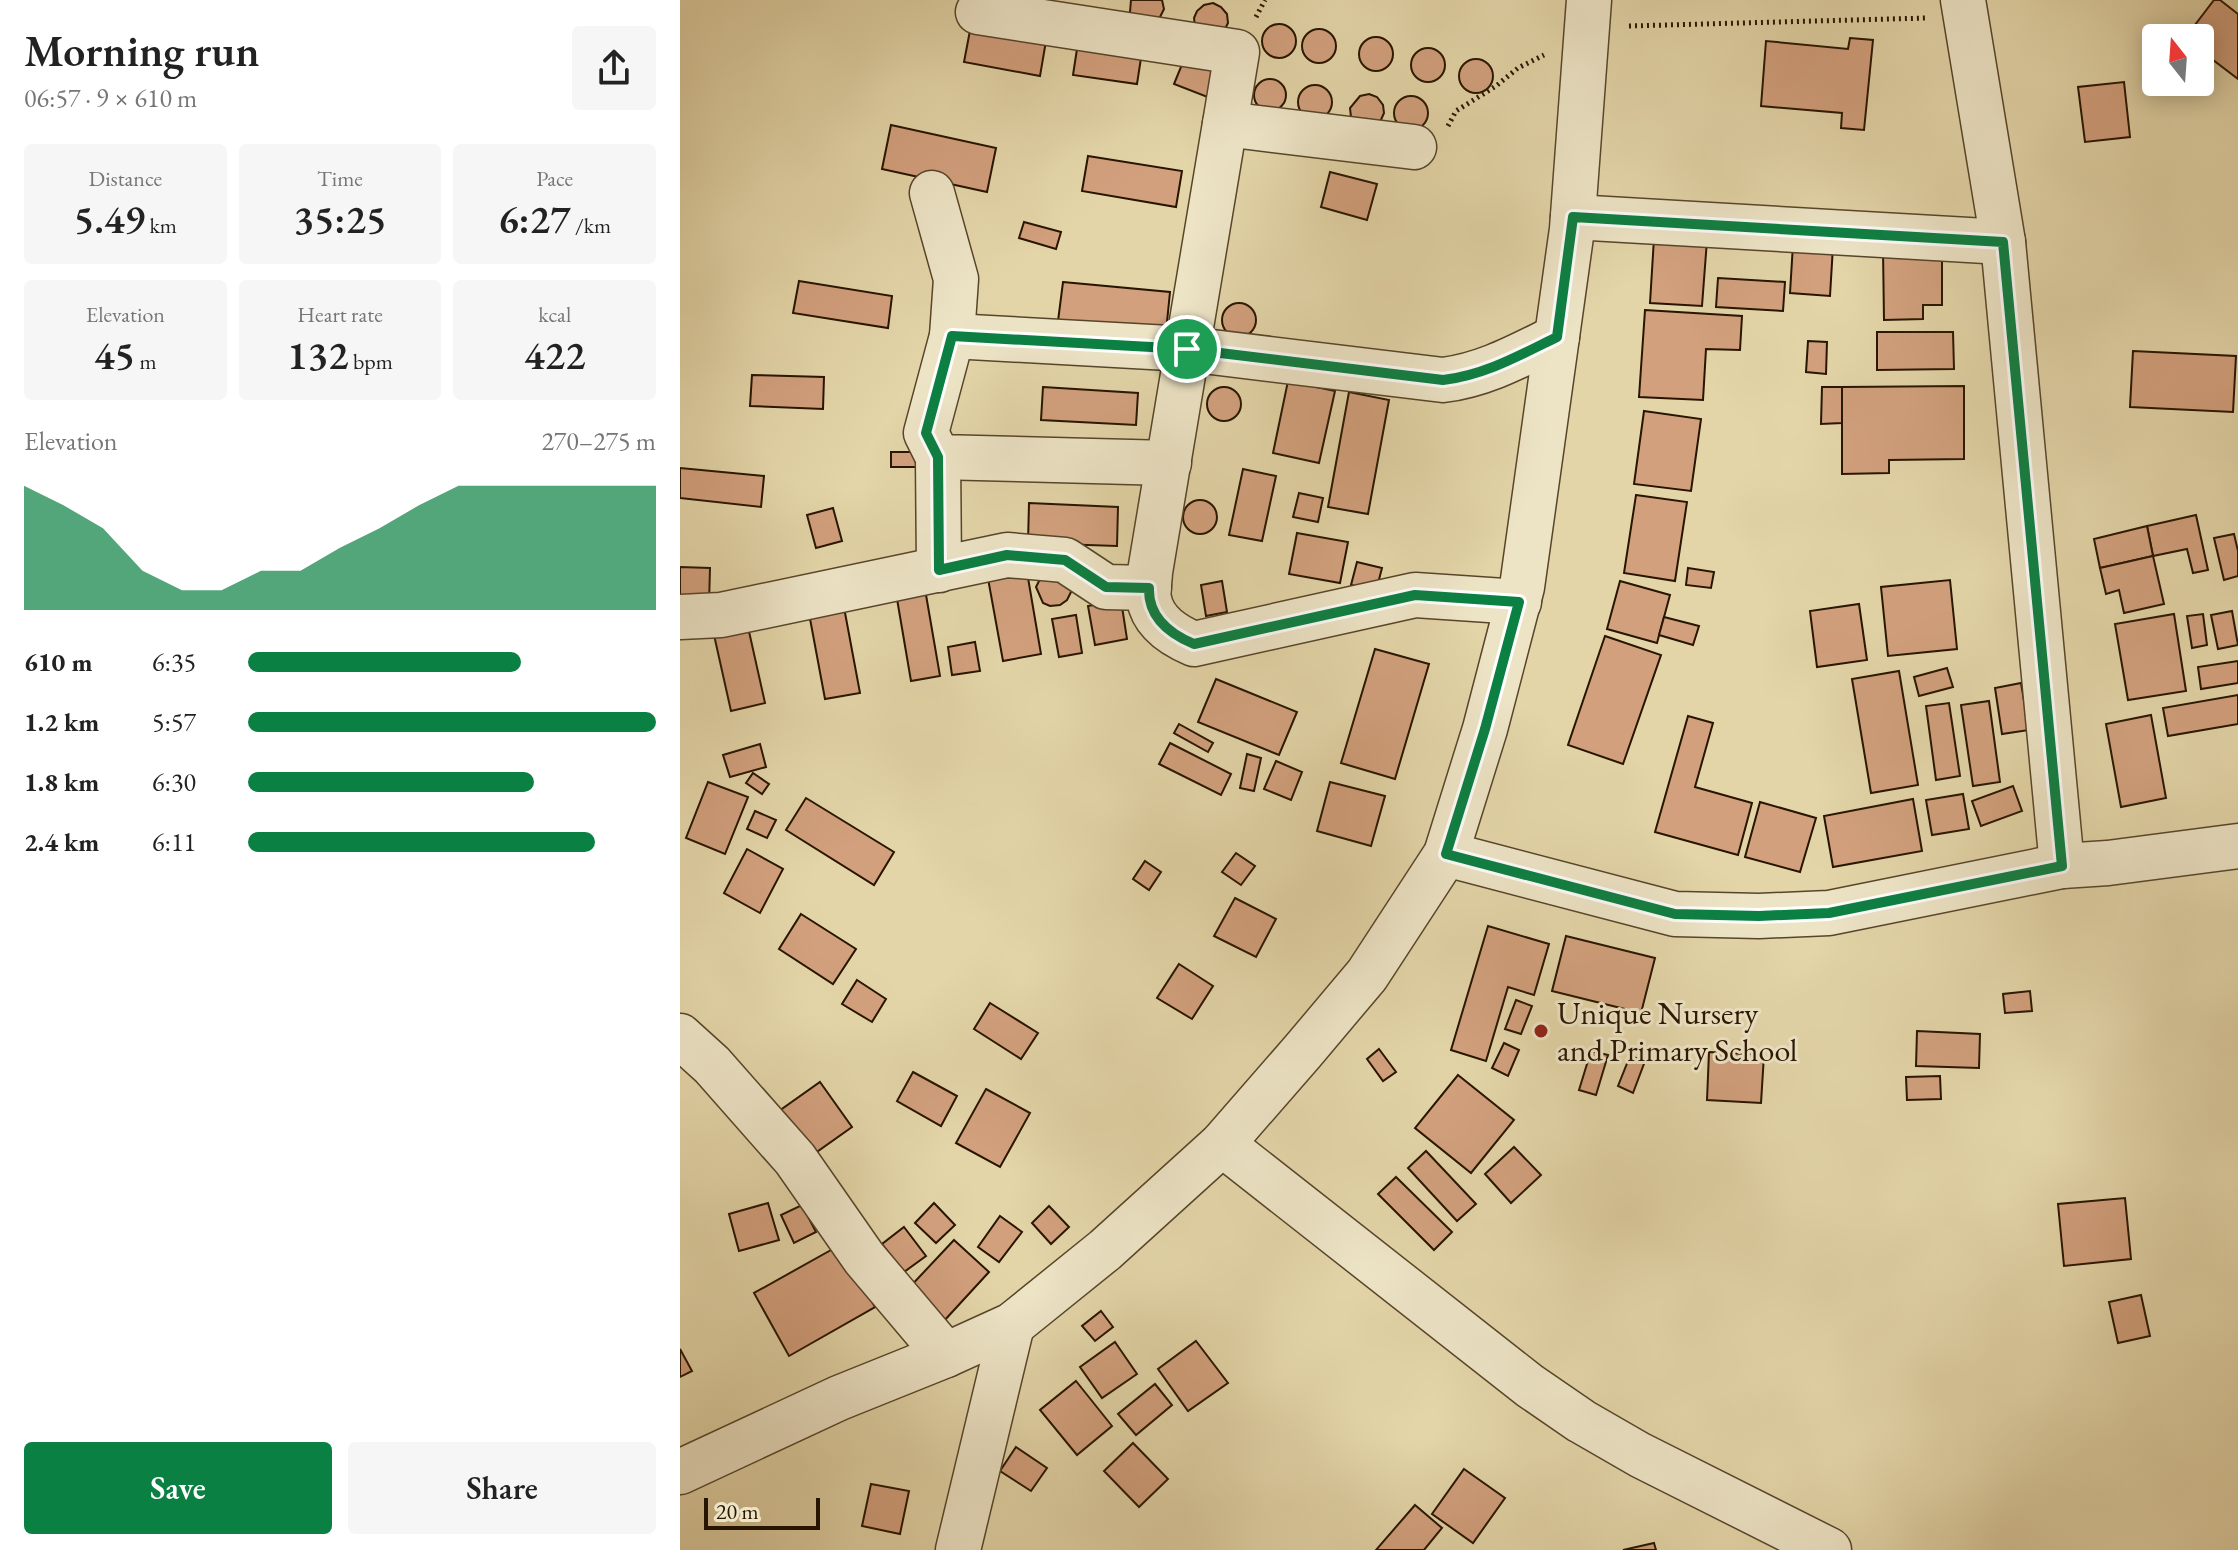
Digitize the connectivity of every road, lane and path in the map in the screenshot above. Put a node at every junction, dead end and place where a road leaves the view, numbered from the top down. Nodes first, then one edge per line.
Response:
1 (1964, 8) edge
2 (978, 12) dead end
3 (1588, 23) edge
4 (1225, 124) junction
5 (1414, 147) joint
6 (932, 193) dead end
7 (1573, 217) junction
8 (2003, 242) junction
9 (952, 336) junction
10 (1557, 337) junction
11 (1187, 349) junction
12 (938, 457) junction
13 (1169, 463) junction
14 (939, 570) junction
15 (1149, 588) junction
16 (1519, 602) junction
17 (680, 617) edge
18 (2238, 846) edge
19 (1446, 854) junction
20 (2062, 866) junction
21 (680, 1036) edge
22 (1222, 1144) junction
23 (1012, 1325) junction
24 (946, 1355) junction
25 (680, 1472) edge
26 (958, 1550) edge
27 (1829, 1550) edge

1 - 3 path
1 - 8 street
2 - 4 street
3 - 5 path
3 - 7 street
4 - 5 street
4 - 11 street
6 - 9 street
7 - 8 street
7 - 10 street
8 - 20 street
9 - 11 street
9 - 12 street
10 - 11 street
10 - 16 street
11 - 13 street
12 - 13 street
12 - 14 street
13 - 15 street
14 - 15 street
14 - 17 street
15 - 16 street
16 - 19 street
18 - 20 street
19 - 20 street
19 - 22 street
21 - 24 street
22 - 23 street
22 - 27 street
23 - 24 street
23 - 26 street
24 - 25 street

